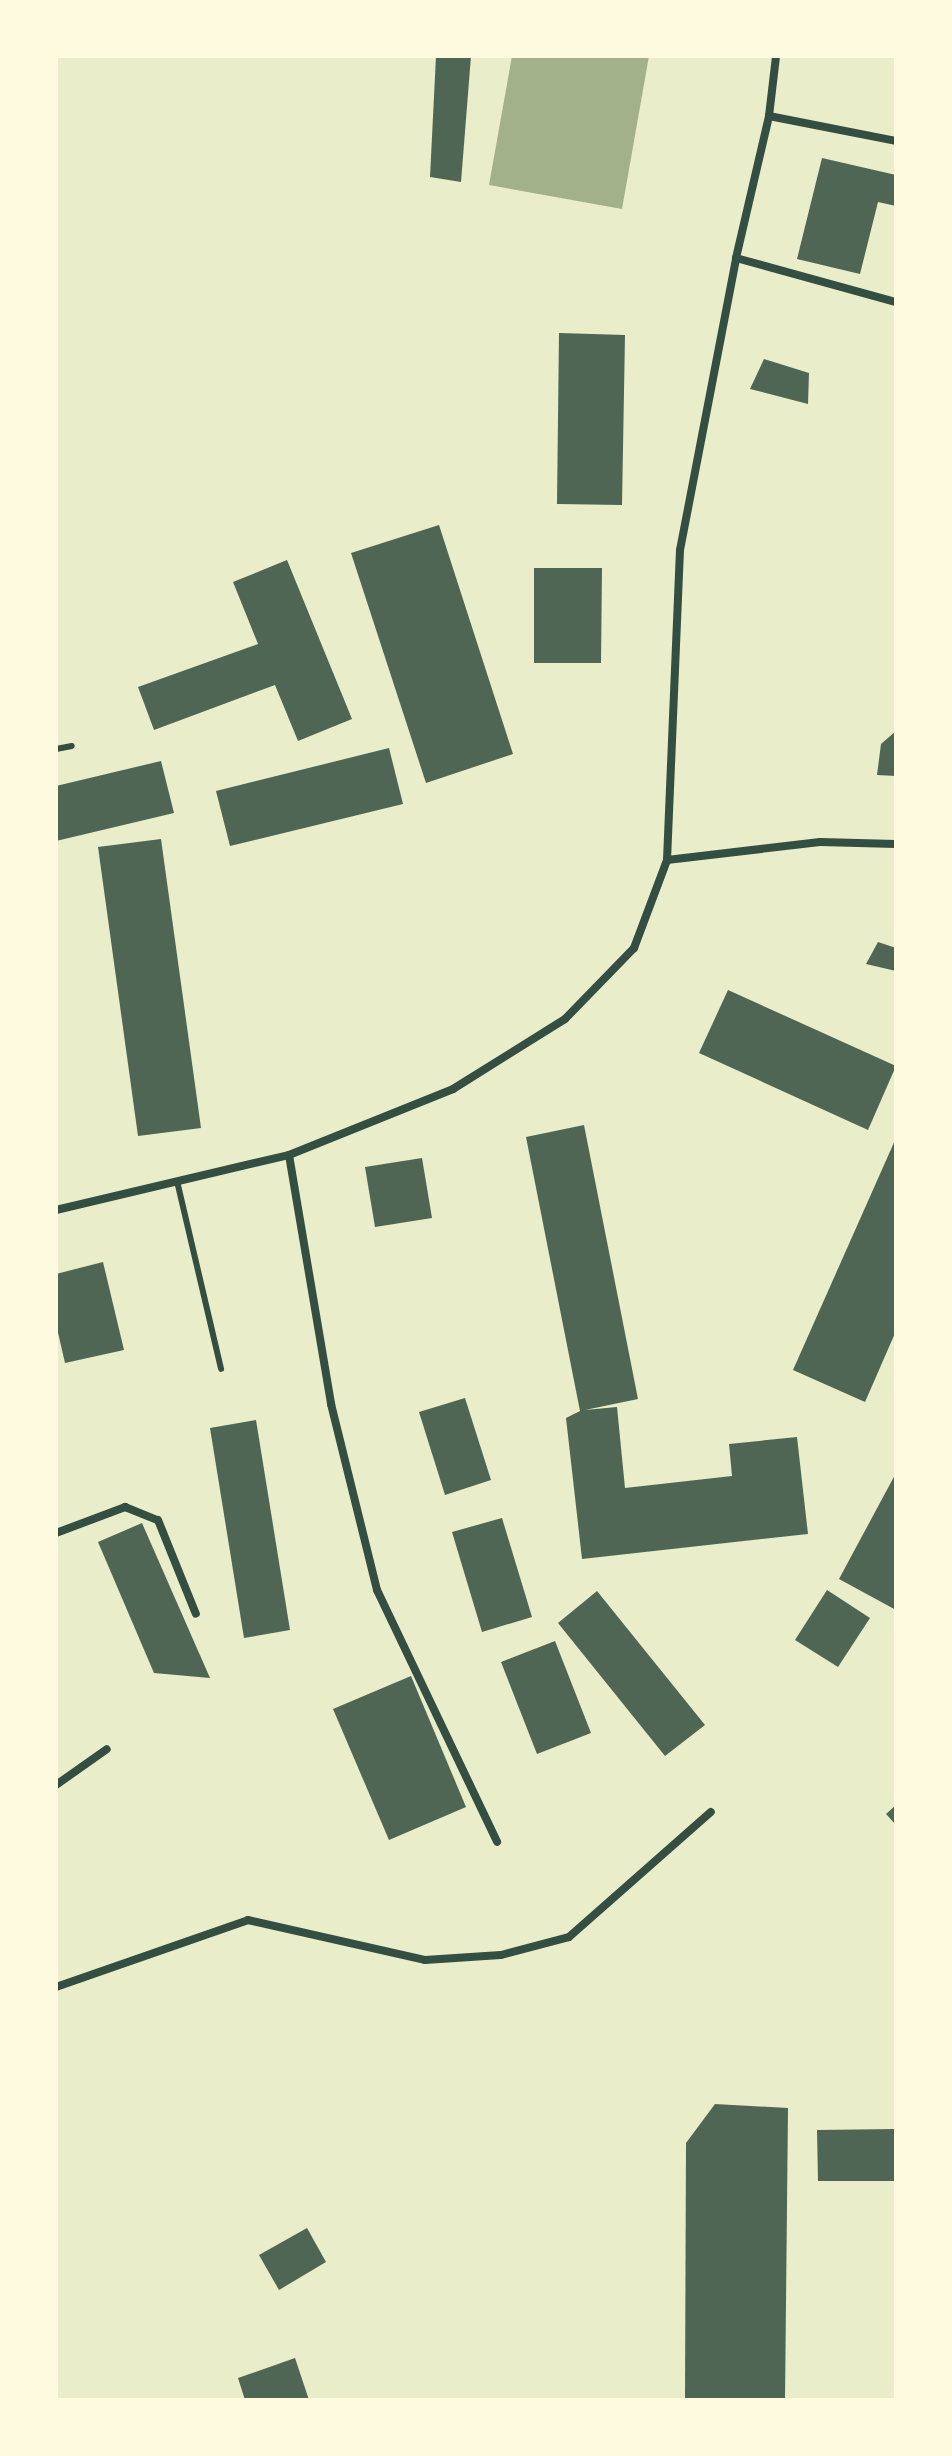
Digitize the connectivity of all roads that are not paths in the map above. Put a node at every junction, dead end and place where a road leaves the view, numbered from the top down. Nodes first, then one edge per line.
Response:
1 (776, 56) edge
2 (769, 116) junction
3 (896, 141) edge
4 (736, 258) junction
5 (896, 302) edge
6 (72, 746) dead end
7 (56, 749) edge
8 (896, 844) edge
9 (667, 860) junction
10 (289, 1155) junction
11 (177, 1181) junction
12 (56, 1210) edge
13 (221, 1369) dead end
14 (56, 1533) edge
15 (196, 1614) dead end
16 (107, 1749) dead end
17 (56, 1785) edge
18 (711, 1812) dead end
19 (497, 1842) dead end
20 (56, 1987) edge

1 - 2 street
2 - 3 street
2 - 4 street
4 - 5 street
4 - 9 street
6 - 7 lane
8 - 9 street
9 - 10 street
10 - 11 street
10 - 19 street
11 - 12 street
11 - 13 lane
14 - 15 street
16 - 17 street
18 - 20 street

